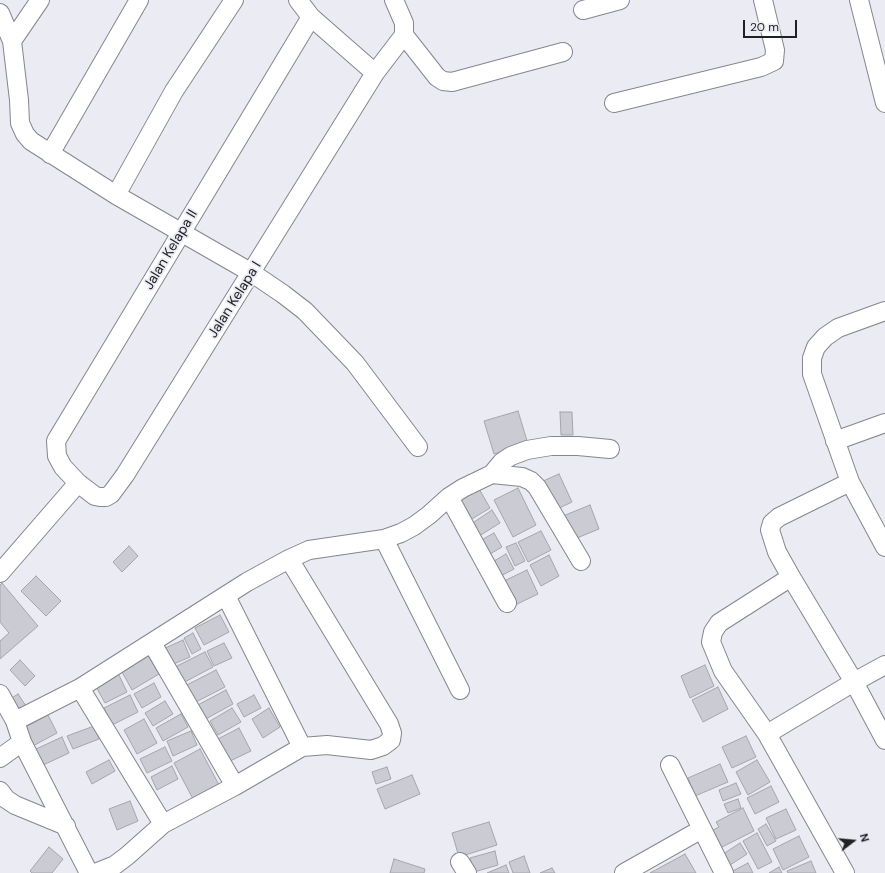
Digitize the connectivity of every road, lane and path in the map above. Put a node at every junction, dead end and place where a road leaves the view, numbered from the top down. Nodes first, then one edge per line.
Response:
1 (40, 0) edge
2 (139, 0) edge
3 (234, 0) edge
4 (298, 0) edge
5 (394, 0) edge
6 (620, 0) edge
7 (763, 0) edge
8 (859, 0) edge
9 (583, 10) dead end
10 (0, 13) edge
11 (311, 17) junction
12 (404, 35) junction
13 (12, 41) junction
14 (563, 52) dead end
15 (375, 73) junction
16 (614, 103) dead end
17 (885, 103) edge
18 (50, 154) junction
19 (116, 195) junction
20 (182, 232) junction
21 (252, 273) junction
22 (885, 311) edge
23 (885, 423) edge
24 (835, 441) junction
25 (418, 447) dead end
26 (610, 449) dead end
27 (492, 474) junction
28 (850, 482) junction
29 (78, 483) junction
30 (449, 497) junction
31 (384, 539) junction
32 (885, 547) edge
33 (289, 559) junction
34 (581, 561) dead end
35 (0, 573) edge
36 (790, 577) junction
37 (226, 596) junction
38 (507, 603) dead end
39 (152, 643) junction
40 (885, 665) edge
41 (854, 682) junction
42 (80, 688) junction
43 (460, 690) dead end
44 (0, 694) edge
45 (15, 721) junction
46 (767, 734) junction
47 (885, 740) edge
48 (22, 742) junction
49 (302, 747) junction
50 (0, 758) edge
51 (670, 765) dead end
52 (235, 786) junction
53 (0, 791) edge
54 (163, 824) junction
55 (66, 826) junction
56 (702, 829) junction
57 (94, 873) edge
58 (624, 873) edge
59 (724, 873) edge
60 (845, 873) edge

1 - 13 street
2 - 18 street
3 - 19 street
4 - 11 street
5 - 12 street
6 - 9 street
7 - 16 street
8 - 17 street
10 - 13 street
11 - 15 street
11 - 20 street, Jalan Kelapa II
12 - 14 street
12 - 15 street, Jalan Kelapa I
13 - 18 street
15 - 21 street, Jalan Kelapa I
18 - 19 street
19 - 20 street
20 - 21 street
20 - 29 street, Jalan Kelapa II
21 - 25 street
21 - 29 street, Jalan Kelapa I
22 - 24 street
23 - 24 street
24 - 28 street
26 - 27 street
27 - 30 street
27 - 34 street
28 - 32 street
28 - 36 street
29 - 35 street
30 - 31 street
30 - 38 street
31 - 33 street
31 - 43 street
33 - 37 street
33 - 49 street
36 - 41 street
36 - 46 street
37 - 39 street
37 - 49 street
39 - 42 street
39 - 52 street
40 - 41 street
41 - 46 street
41 - 47 street
42 - 45 street
42 - 54 street
44 - 45 street
45 - 48 street
46 - 60 street
48 - 50 street
48 - 55 street
49 - 52 street
51 - 56 street
52 - 54 street
53 - 55 street
54 - 57 street
55 - 57 street
56 - 58 street
56 - 59 street

